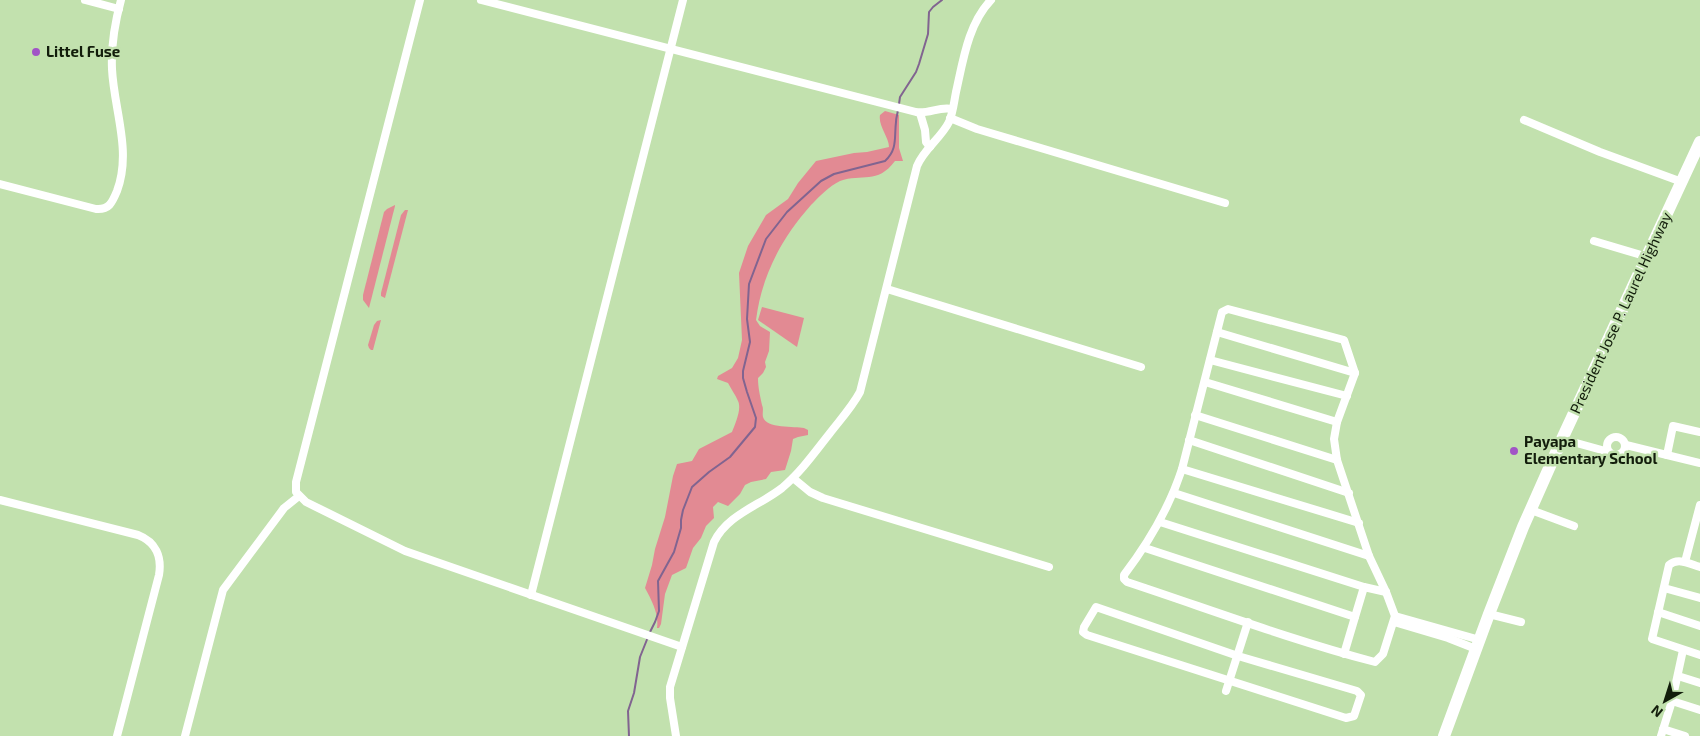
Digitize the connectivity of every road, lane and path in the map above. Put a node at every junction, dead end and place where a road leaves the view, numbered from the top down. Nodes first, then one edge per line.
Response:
1 (85, 0) edge
2 (121, 0) edge
3 (420, 0) edge
4 (481, 0) edge
5 (683, 0) edge
6 (991, 0) edge
7 (118, 9) junction
8 (670, 50) junction
9 (952, 109) junction
10 (920, 113) junction
11 (950, 118) junction
12 (1524, 120) dead end
13 (1700, 142) edge
14 (930, 147) junction
15 (1682, 182) junction
16 (0, 184) edge
17 (1226, 204) dead end
18 (1594, 240) dead end
19 (1648, 257) junction
20 (887, 289) junction
21 (1217, 332) junction
22 (1210, 360) junction
23 (1141, 366) dead end
24 (1355, 374) junction
25 (1205, 382) junction
26 (1347, 396) junction
27 (1195, 415) junction
28 (1337, 422) junction
29 (1700, 432) edge
30 (1562, 439) junction
31 (1189, 440) junction
32 (1626, 445) junction
33 (1609, 452) junction
34 (1667, 455) junction
35 (1337, 460) junction
36 (1700, 463) edge
37 (1182, 469) junction
38 (793, 478) junction
39 (1174, 493) junction
40 (1349, 493) junction
41 (299, 496) junction
42 (0, 500) edge
43 (1700, 505) edge
44 (1531, 510) junction
45 (1160, 522) junction
46 (1359, 523) junction
47 (1574, 526) dead end
48 (1145, 548) junction
49 (1369, 556) junction
50 (1685, 562) junction
51 (1049, 567) dead end
52 (1700, 567) edge
53 (1364, 587) junction
54 (1664, 588) junction
55 (1386, 592) junction
56 (531, 594) junction
57 (1700, 598) edge
58 (1658, 612) junction
59 (1489, 614) junction
60 (1355, 617) junction
61 (1394, 619) junction
62 (1248, 622) junction
63 (1521, 622) dead end
64 (1700, 626) edge
65 (1478, 644) junction
66 (682, 647) junction
67 (1683, 650) junction
68 (1344, 654) junction
69 (1700, 655) edge
70 (1238, 656) junction
71 (1678, 676) junction
72 (1229, 681) junction
73 (1700, 683) edge
74 (1226, 691) dead end
75 (1672, 701) junction
76 (1700, 710) edge
77 (1662, 732) edge
78 (117, 736) edge
79 (185, 736) edge
80 (676, 736) edge
81 (1444, 736) edge
82 (1685, 736) edge

1 - 7 street
2 - 7 street
3 - 41 street
4 - 8 street
5 - 8 street
6 - 9 street
7 - 16 street
8 - 10 street
8 - 56 street
9 - 10 street
9 - 11 street
10 - 14 street
11 - 14 street
11 - 17 street
12 - 15 street
13 - 15 highway, President Jose P. Laurel Highway
14 - 20 street
15 - 19 highway, President Jose P. Laurel Highway
18 - 19 street
19 - 30 highway, President Jose P. Laurel Highway
20 - 23 street
20 - 38 street
21 - 22 street
21 - 24 street
21 - 24 street
22 - 25 street
22 - 26 street
24 - 26 street
25 - 27 street
25 - 28 street
26 - 28 street
27 - 31 street
27 - 35 street
28 - 35 street
29 - 34 street
30 - 33 street
30 - 44 highway, President Jose P. Laurel Highway
31 - 37 street
31 - 40 street
32 - 33 street
32 - 33 street
32 - 34 street
34 - 36 street
35 - 40 street
37 - 39 street
37 - 46 street
38 - 51 street
38 - 66 street
39 - 45 street
39 - 49 street
40 - 46 street
41 - 56 street
41 - 79 street
42 - 78 street
43 - 50 street
44 - 47 street
44 - 59 highway, President Jose P. Laurel Highway
45 - 48 street
45 - 53 street
46 - 49 street
48 - 60 street
48 - 62 street
49 - 55 street
50 - 52 street
50 - 54 street
53 - 55 street
53 - 60 street
54 - 57 street
54 - 58 street
55 - 61 street
56 - 66 street
58 - 64 street
58 - 67 street
59 - 63 street
59 - 65 highway, President Jose P. Laurel Highway
60 - 68 street
61 - 65 street
61 - 68 street
62 - 68 street
62 - 70 street
65 - 81 highway, President Jose P. Laurel Highway
66 - 80 street
67 - 69 street
67 - 71 street
70 - 72 street
70 - 72 street
70 - 72 street
71 - 73 street
71 - 75 street
72 - 74 street
75 - 76 street
75 - 77 street
77 - 82 street

